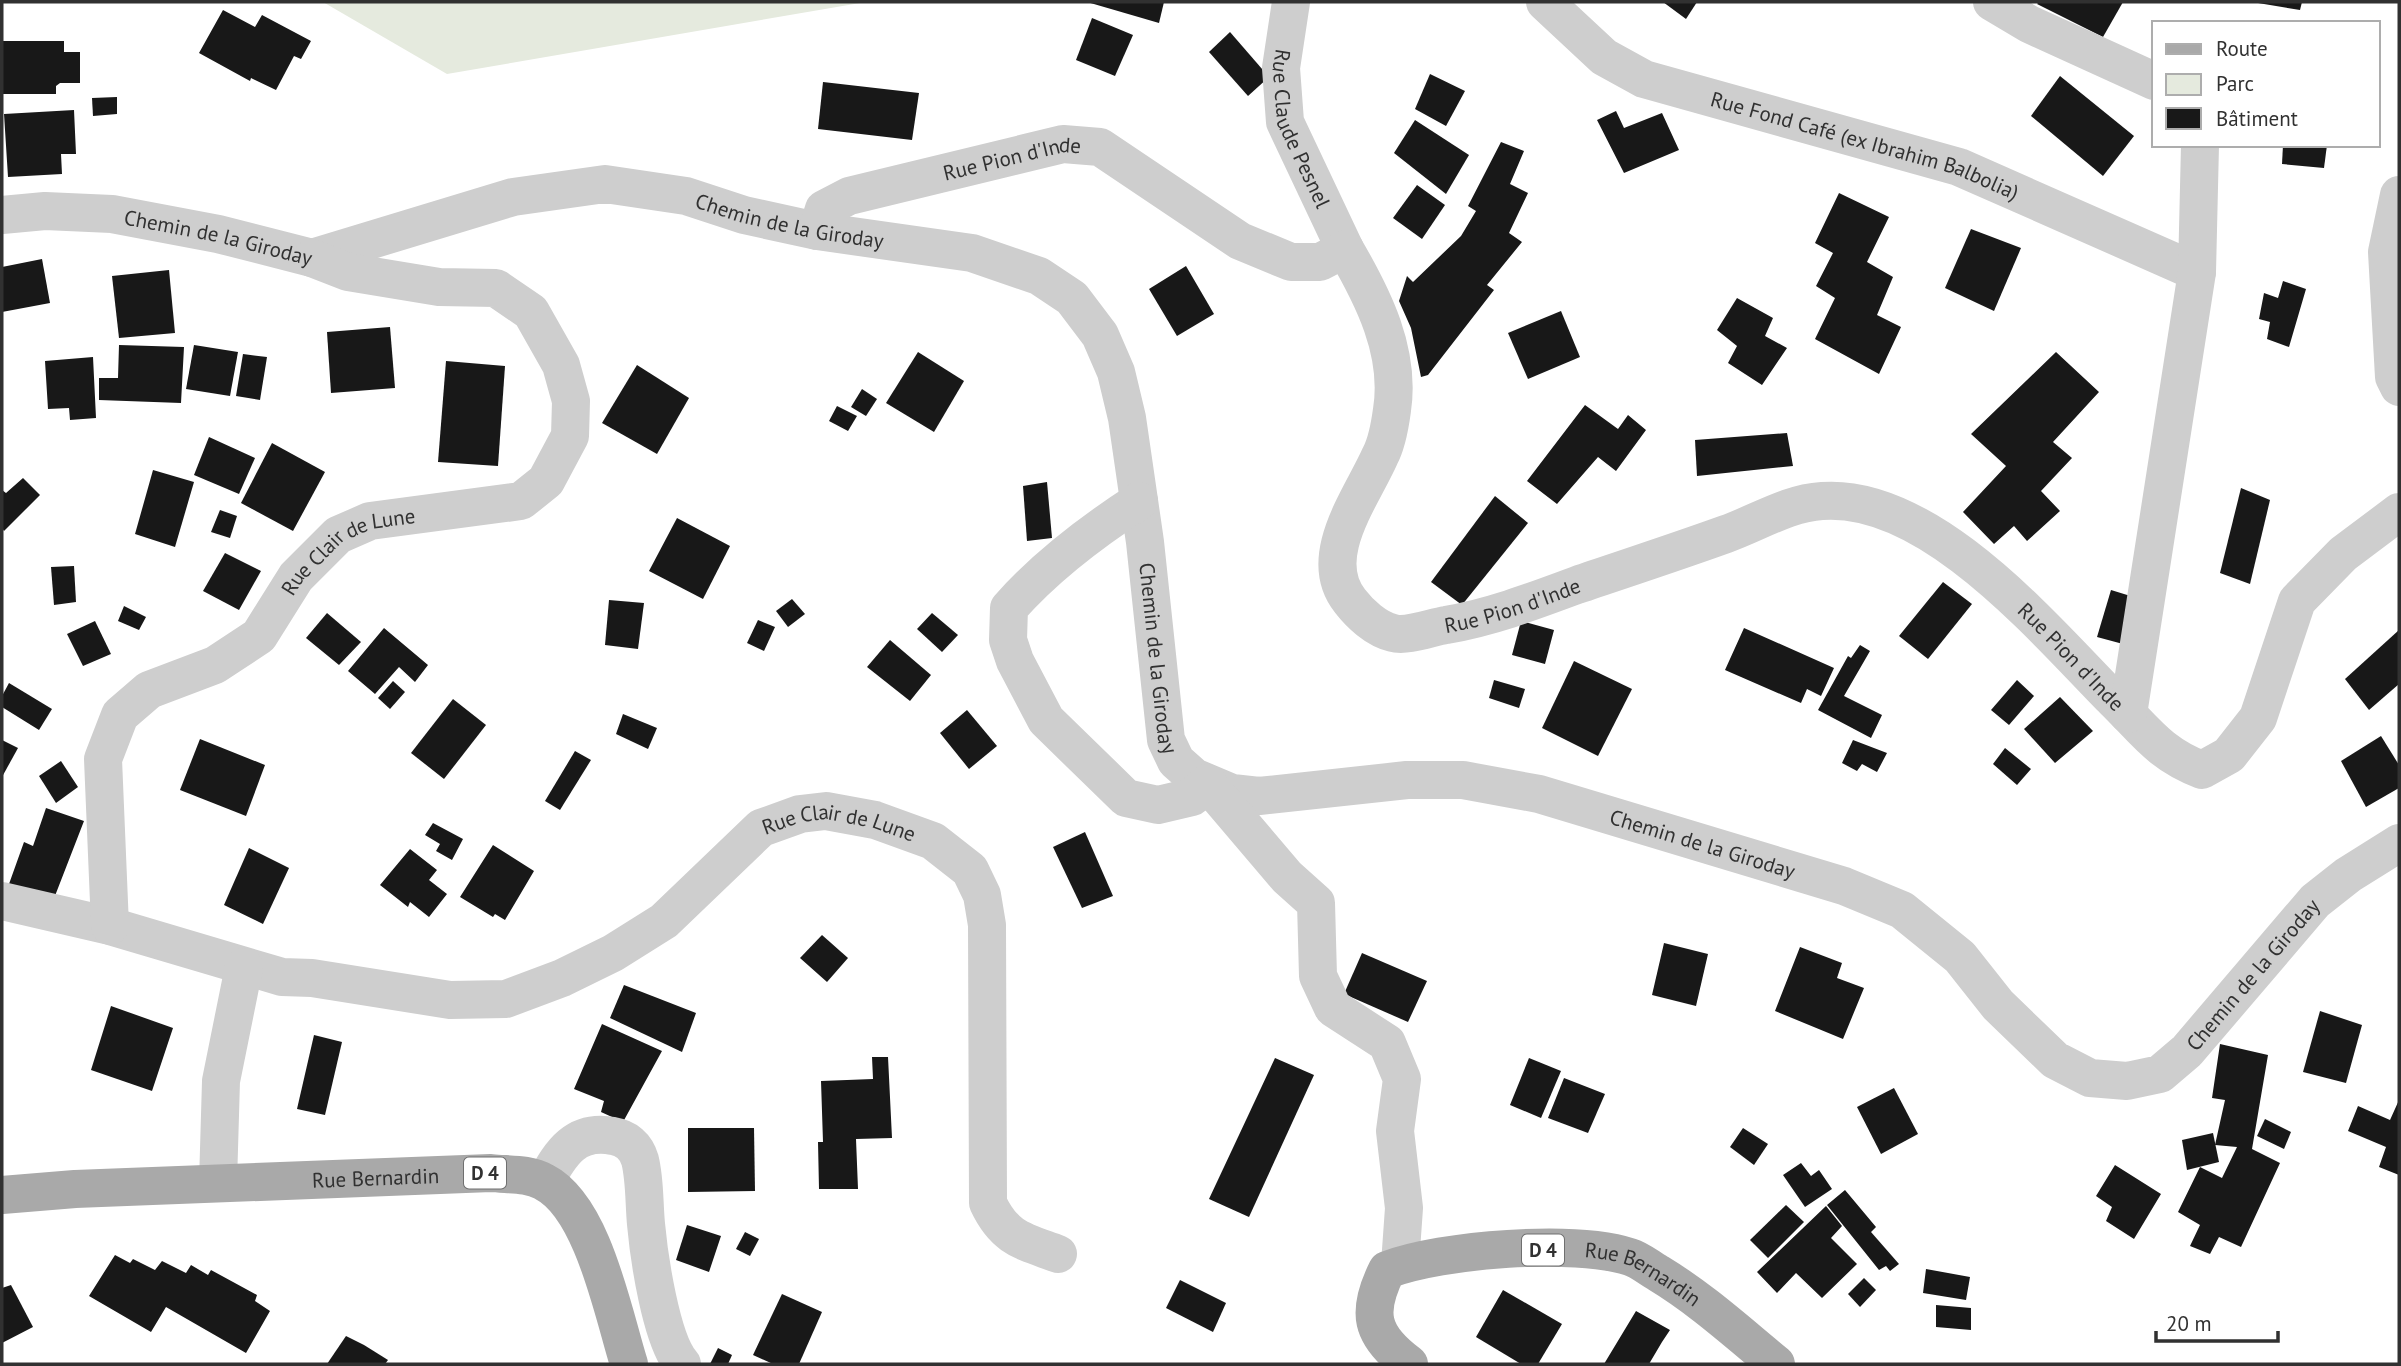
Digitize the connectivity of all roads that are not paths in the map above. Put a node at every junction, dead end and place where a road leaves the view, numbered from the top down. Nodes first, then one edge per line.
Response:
1 (1291, 2) edge
2 (1545, 2) edge
3 (1992, 2) edge
4 (2152, 80) edge
5 (2200, 147) edge
6 (2399, 195) edge
7 (2, 215) edge
8 (817, 231) junction
9 (1345, 249) junction
10 (312, 258) junction
11 (2197, 272) junction
12 (2399, 387) edge
13 (1139, 501) junction
14 (2399, 512) edge
15 (2128, 714) junction
16 (1207, 783) junction
17 (2399, 843) edge
18 (2, 901) edge
19 (110, 926) junction
20 (244, 967) junction
21 (545, 1182) junction
22 (218, 1183) junction
23 (2, 1195) edge
24 (1058, 1254) dead end
25 (1400, 1265) junction
26 (629, 1364) edge
27 (682, 1364) edge
28 (1409, 1364) edge
29 (1776, 1364) edge

1 - 9 street, Rue Claude Pesnel
2 - 11 street, Rue Fond Café (ex Ibrahim Balbolia)
3 - 4 street
5 - 11 street
6 - 12 street
7 - 10 street, Chemin de la Giroday
8 - 9 street, Rue Pion d'Inde
8 - 10 street, Chemin de la Giroday
8 - 13 street, Chemin de la Giroday
9 - 15 street, Rue Pion d'Inde
10 - 19 street, Rue Clair de Lune
11 - 15 street
13 - 16 street, Chemin de la Giroday
13 - 16 street
14 - 15 street, Rue Pion d'Inde
16 - 17 street, Chemin de la Giroday
16 - 25 street
18 - 19 street, Rue Clair de Lune
19 - 20 street, Rue Clair de Lune
20 - 22 street
20 - 24 street, Rue Clair de Lune
21 - 22 main road, Rue Bernardin / D 4
21 - 26 main road
21 - 27 street
22 - 23 main road, Rue Bernardin / D 4
25 - 28 main road
25 - 29 main road, Rue Bernardin / D 4

